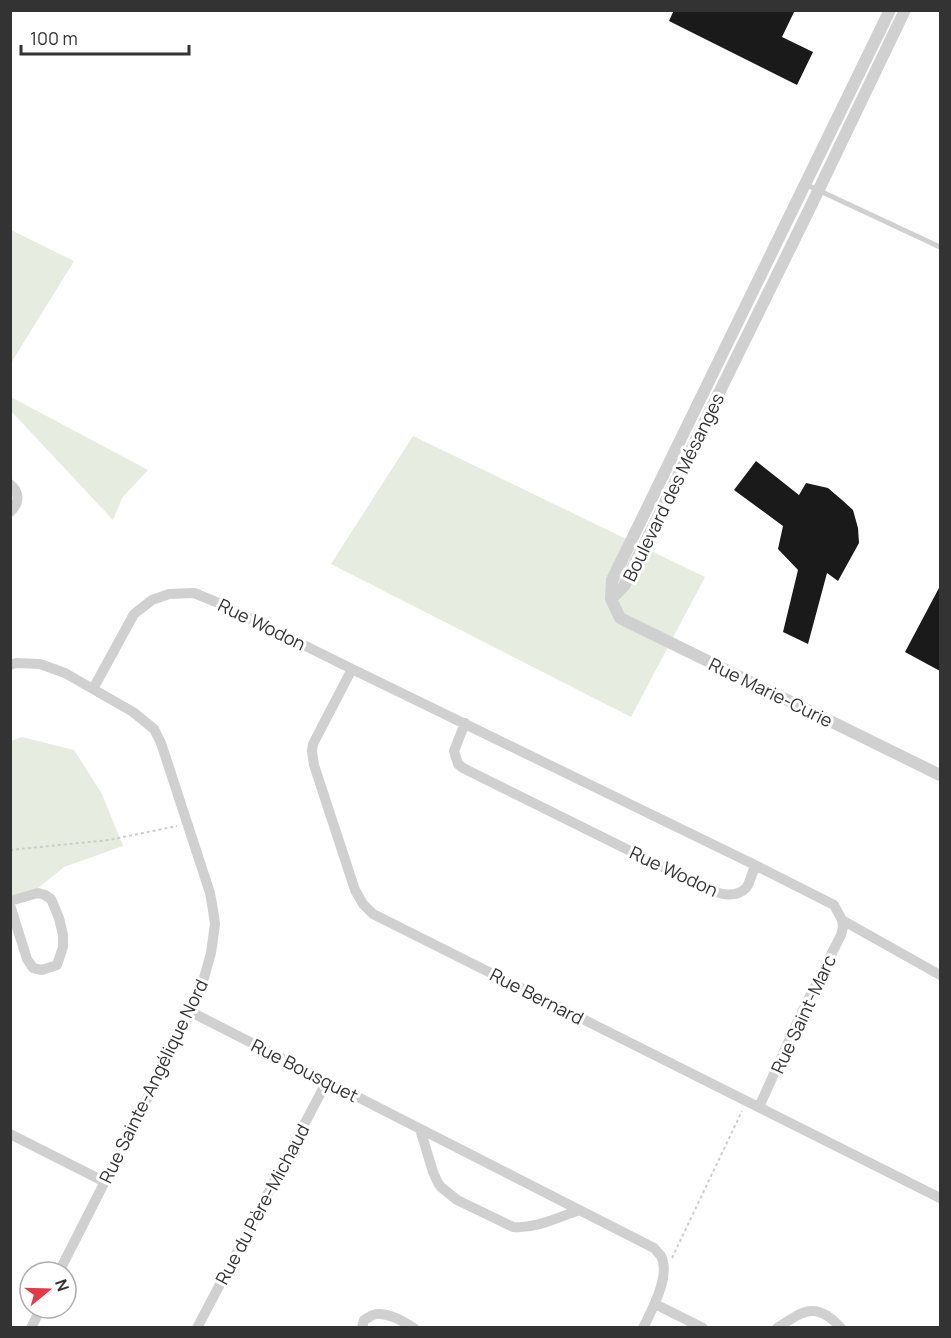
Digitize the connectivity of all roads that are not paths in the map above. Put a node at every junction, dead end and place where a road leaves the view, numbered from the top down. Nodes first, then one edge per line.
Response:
1 (890, 10) edge
2 (905, 10) edge
3 (805, 184) junction
4 (819, 191) junction
5 (940, 247) edge
6 (10, 484) edge
7 (10, 512) edge
8 (611, 599) junction
9 (10, 665) edge
10 (352, 669) junction
11 (93, 689) junction
12 (465, 723) junction
13 (940, 775) edge
14 (755, 865) junction
15 (10, 903) edge
16 (842, 920) junction
17 (940, 975) edge
18 (191, 1012) junction
19 (327, 1081) junction
20 (759, 1107) junction
21 (420, 1129) junction
22 (10, 1134) edge
23 (105, 1182) junction
24 (940, 1198) edge
25 (580, 1209) junction
26 (65, 1260) edge
27 (655, 1304) junction
28 (196, 1328) edge
29 (362, 1328) edge
30 (414, 1328) edge
31 (643, 1328) edge
32 (703, 1328) edge
33 (777, 1328) edge
34 (841, 1328) edge

1 - 3 street, Boulevard des Mésanges
2 - 4 street, Boulevard des Mésanges
3 - 4 lane
3 - 8 street, Boulevard des Mésanges
4 - 5 lane
4 - 8 street, Boulevard des Mésanges
6 - 7 street
8 - 13 street, Rue Marie-Curie
9 - 11 street, Rue Sainte-Angélique Nord
10 - 11 street, Rue Wodon
10 - 12 street, Rue Wodon
10 - 20 street, Rue Bernard
11 - 18 street, Rue Sainte-Angélique Nord
12 - 14 street, Rue Wodon
12 - 14 street, Rue Wodon
14 - 16 street, Rue Wodon
15 - 15 street
16 - 17 street, Rue Wodon
16 - 20 street, Rue Saint-Marc
18 - 19 street, Rue Bousquet
18 - 23 street, Rue Sainte-Angélique Nord
19 - 21 street, Rue Bousquet
19 - 28 street, Rue du Père-Michaud
20 - 24 street, Rue Bernard
21 - 25 street, Rue Bousquet
21 - 25 street
22 - 23 street
23 - 26 street, Rue Sainte-Angélique Nord
25 - 27 street, Rue Bousquet
27 - 31 street
27 - 32 street
29 - 30 street
33 - 34 street

